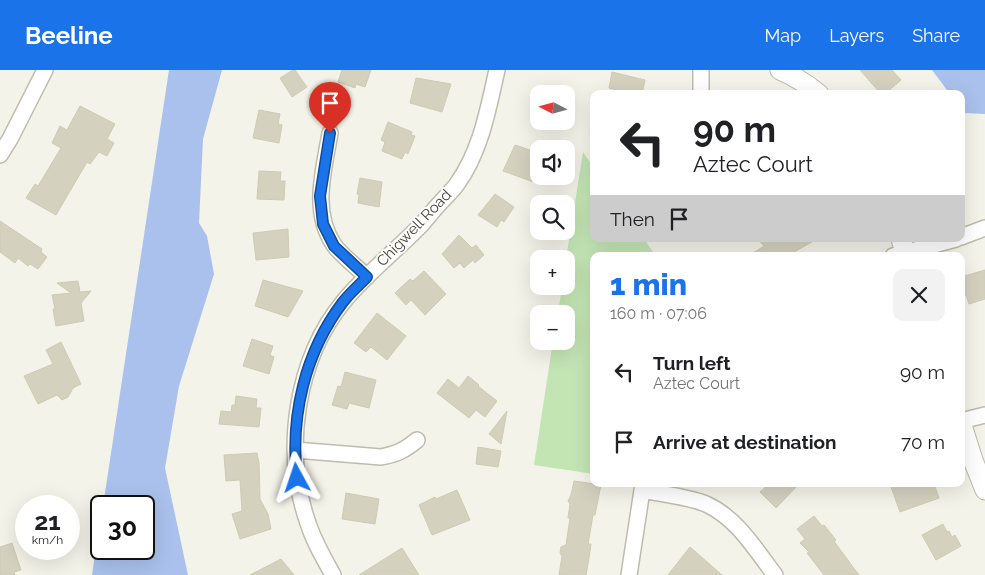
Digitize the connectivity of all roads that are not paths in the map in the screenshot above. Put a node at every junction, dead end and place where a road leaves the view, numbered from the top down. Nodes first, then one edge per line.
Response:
1 (45, 70) edge
2 (497, 70) edge
3 (701, 70) edge
4 (780, 70) edge
5 (701, 90) edge
6 (814, 90) edge
7 (330, 133) dead end
8 (0, 155) edge
9 (985, 228) edge
10 (965, 236) edge
11 (942, 242) edge
12 (901, 251) edge
13 (367, 277) junction
14 (985, 415) edge
15 (965, 421) edge
16 (965, 435) edge
17 (417, 440) dead end
18 (295, 450) junction
19 (642, 487) edge
20 (985, 490) edge
21 (333, 575) edge
22 (629, 575) edge
23 (776, 575) edge

1 - 8 street
2 - 13 street, Chigwell Road
3 - 5 street
4 - 6 street
7 - 13 street
9 - 10 street
11 - 12 street
13 - 18 street, Chigwell Road
14 - 15 street
16 - 20 street
17 - 18 street
18 - 21 street, Chigwell Road
19 - 22 street
19 - 23 street

